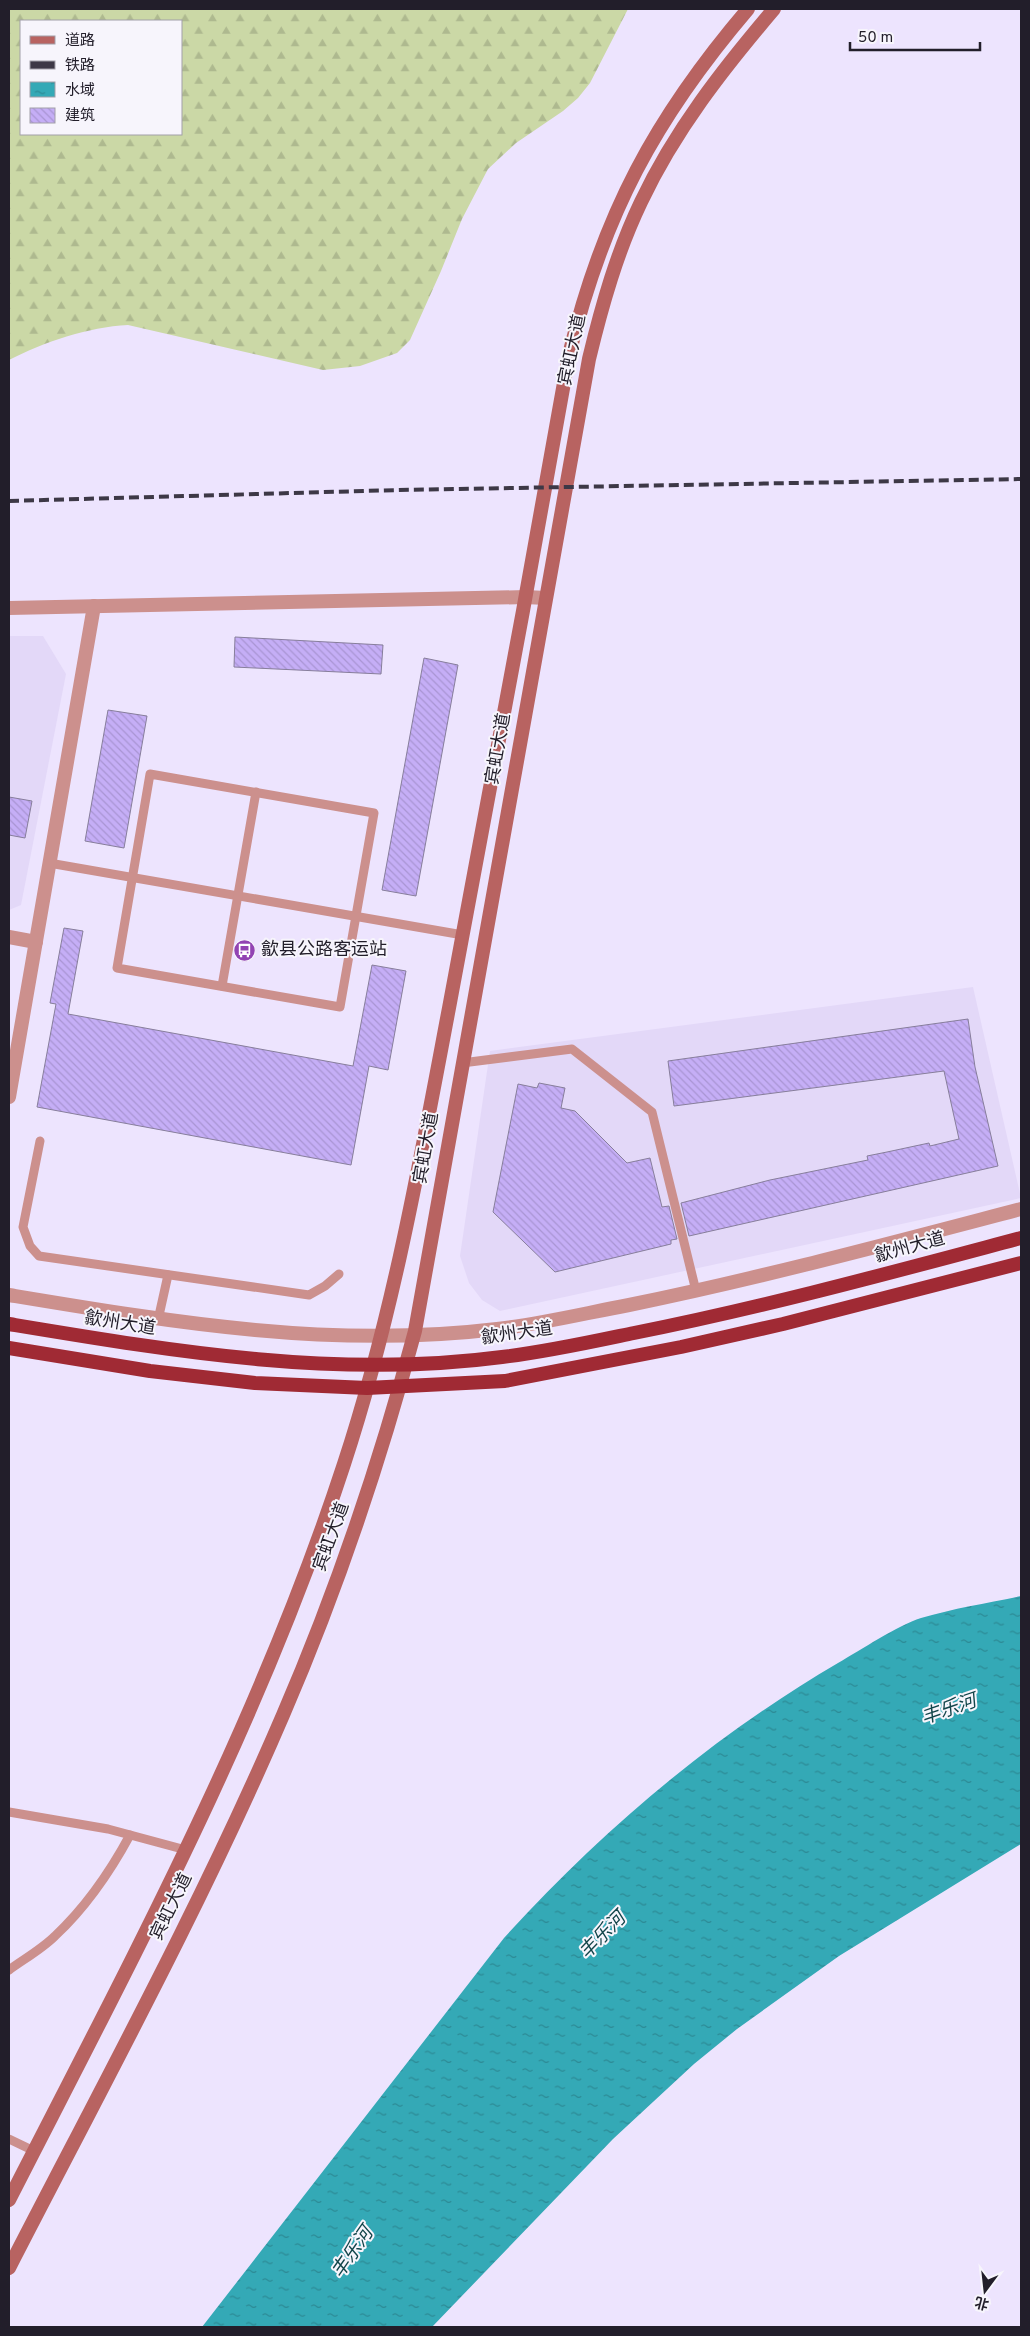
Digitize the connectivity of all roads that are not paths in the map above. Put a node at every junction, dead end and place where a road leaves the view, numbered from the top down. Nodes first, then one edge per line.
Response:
1 (748, 9) edge
2 (774, 9) edge
3 (526, 597) junction
4 (545, 598) junction
5 (94, 606) junction
6 (9, 608) edge
7 (256, 792) junction
8 (49, 863) junction
9 (132, 878) junction
10 (238, 896) junction
11 (356, 916) junction
12 (463, 935) junction
13 (9, 937) edge
14 (36, 942) junction
15 (222, 986) junction
16 (462, 1063) junction
17 (9, 1097) edge
18 (40, 1141) dead end
19 (1021, 1209) edge
20 (1021, 1238) edge
21 (1021, 1262) edge
22 (339, 1274) dead end
23 (168, 1275) junction
24 (696, 1290) junction
25 (9, 1295) edge
26 (158, 1320) junction
27 (9, 1324) edge
28 (414, 1335) junction
29 (381, 1336) junction
30 (9, 1348) edge
31 (373, 1364) junction
32 (406, 1364) junction
33 (400, 1387) junction
34 (367, 1388) junction
35 (9, 1812) edge
36 (130, 1835) junction
37 (186, 1850) junction
38 (9, 1970) edge
39 (9, 2138) edge
40 (34, 2151) junction
41 (9, 2200) edge
42 (9, 2268) edge

1 - 3 main road, 宾虹大道
2 - 4 main road, 宾虹大道
3 - 4 street
3 - 5 street
3 - 12 main road, 宾虹大道
4 - 16 main road, 宾虹大道
5 - 6 street
5 - 8 street
7 - 9 lane
7 - 10 lane
7 - 11 lane
8 - 9 lane
8 - 14 street
9 - 10 lane
9 - 15 lane
10 - 11 lane
10 - 15 lane
11 - 12 lane
11 - 15 lane
12 - 29 main road, 宾虹大道
13 - 14 street
14 - 17 street
16 - 24 lane
16 - 28 main road, 宾虹大道
18 - 23 lane
19 - 24 street
20 - 32 highway, 歙州大道
21 - 33 highway
22 - 23 lane
23 - 26 lane
24 - 28 street
25 - 26 street
26 - 29 street
27 - 31 highway, 歙州大道
28 - 29 street
28 - 32 main road, 宾虹大道
29 - 31 main road, 宾虹大道
30 - 34 highway
31 - 32 highway, 歙州大道
31 - 34 main road, 宾虹大道
32 - 33 main road, 宾虹大道
33 - 34 highway
33 - 42 main road, 宾虹大道
34 - 37 main road, 宾虹大道
35 - 36 lane
36 - 37 lane
36 - 38 lane
37 - 40 main road, 宾虹大道
39 - 40 lane
40 - 41 main road, 宾虹大道

